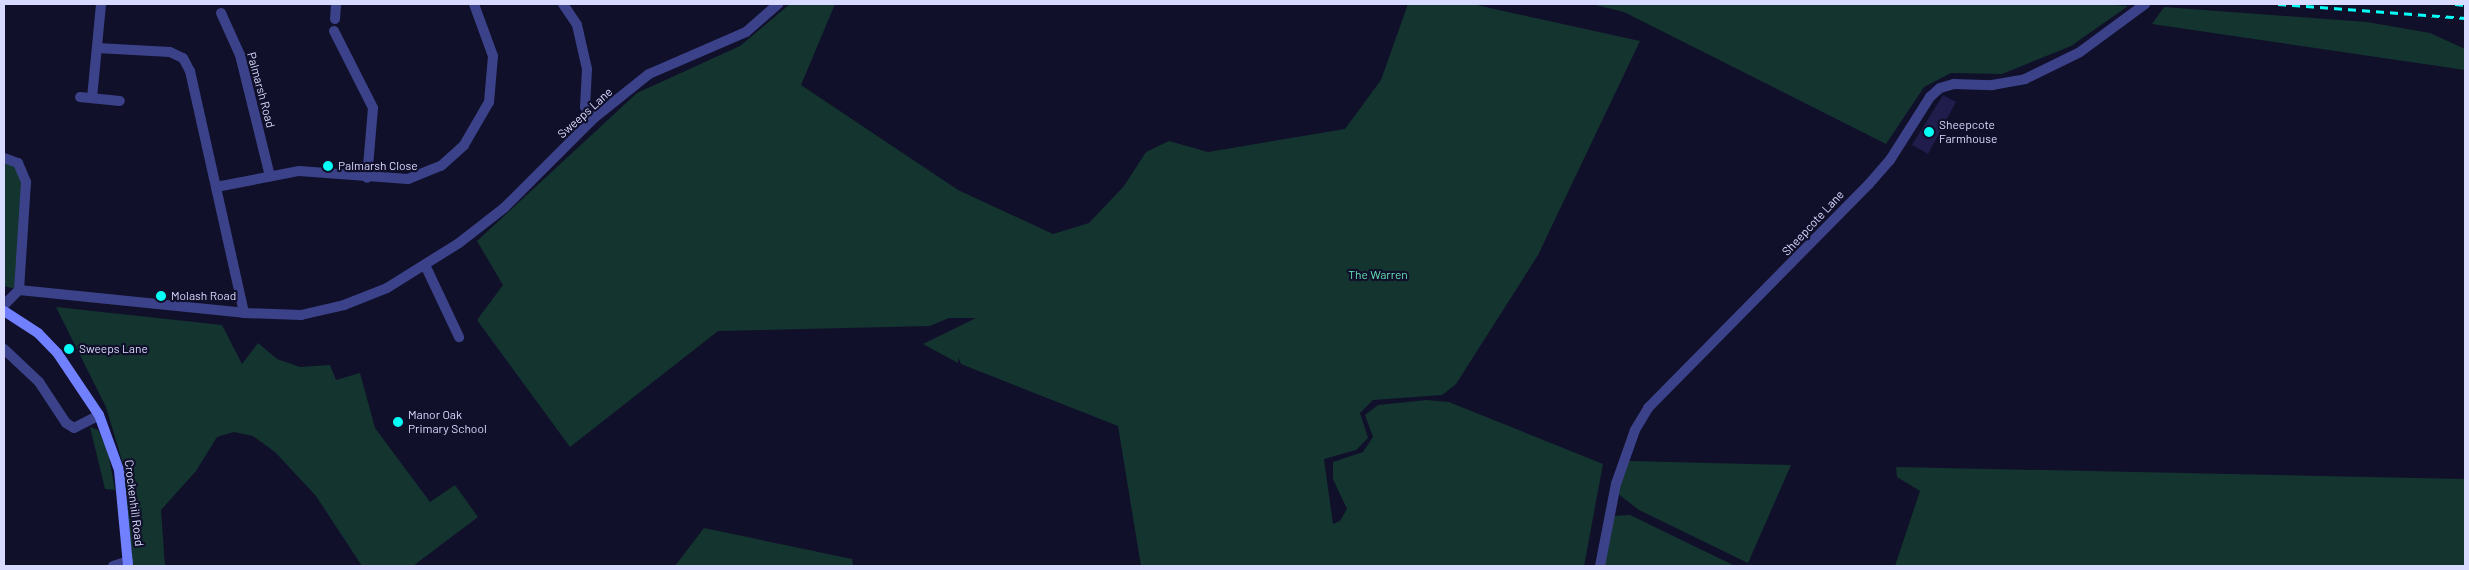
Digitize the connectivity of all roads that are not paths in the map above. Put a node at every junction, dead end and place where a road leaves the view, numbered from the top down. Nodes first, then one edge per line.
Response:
1 (101, 4) edge
2 (336, 4) edge
3 (474, 4) edge
4 (563, 4) edge
5 (778, 4) edge
6 (2145, 4) edge
7 (221, 13) dead end
8 (335, 19) dead end
9 (334, 31) dead end
10 (97, 48) junction
11 (80, 97) dead end
12 (92, 98) junction
13 (120, 101) dead end
14 (594, 118) junction
15 (4, 158) edge
16 (270, 176) junction
17 (367, 178) junction
18 (216, 187) junction
19 (425, 265) junction
20 (19, 290) junction
21 (4, 306) edge
22 (4, 311) edge
23 (244, 314) junction
24 (459, 337) dead end
25 (4, 349) edge
26 (99, 415) junction
27 (128, 563) edge
28 (113, 566) edge
29 (1600, 566) edge

1 - 10 street
2 - 8 street
3 - 17 street
4 - 14 street
5 - 14 street, Sweeps Lane
6 - 29 street, Sheepcote Lane
7 - 16 street, Palmarsh Road
9 - 17 street
10 - 12 street
10 - 18 street
11 - 12 street
12 - 13 street
14 - 19 street, Sweeps Lane
15 - 20 street
16 - 17 street
16 - 18 street
18 - 23 street
19 - 23 street, Sweeps Lane
19 - 24 street
20 - 21 street
20 - 23 street, Sweeps Lane
22 - 26 main road, Crockenhill Road
25 - 26 street
26 - 27 main road, Crockenhill Road
27 - 28 street

